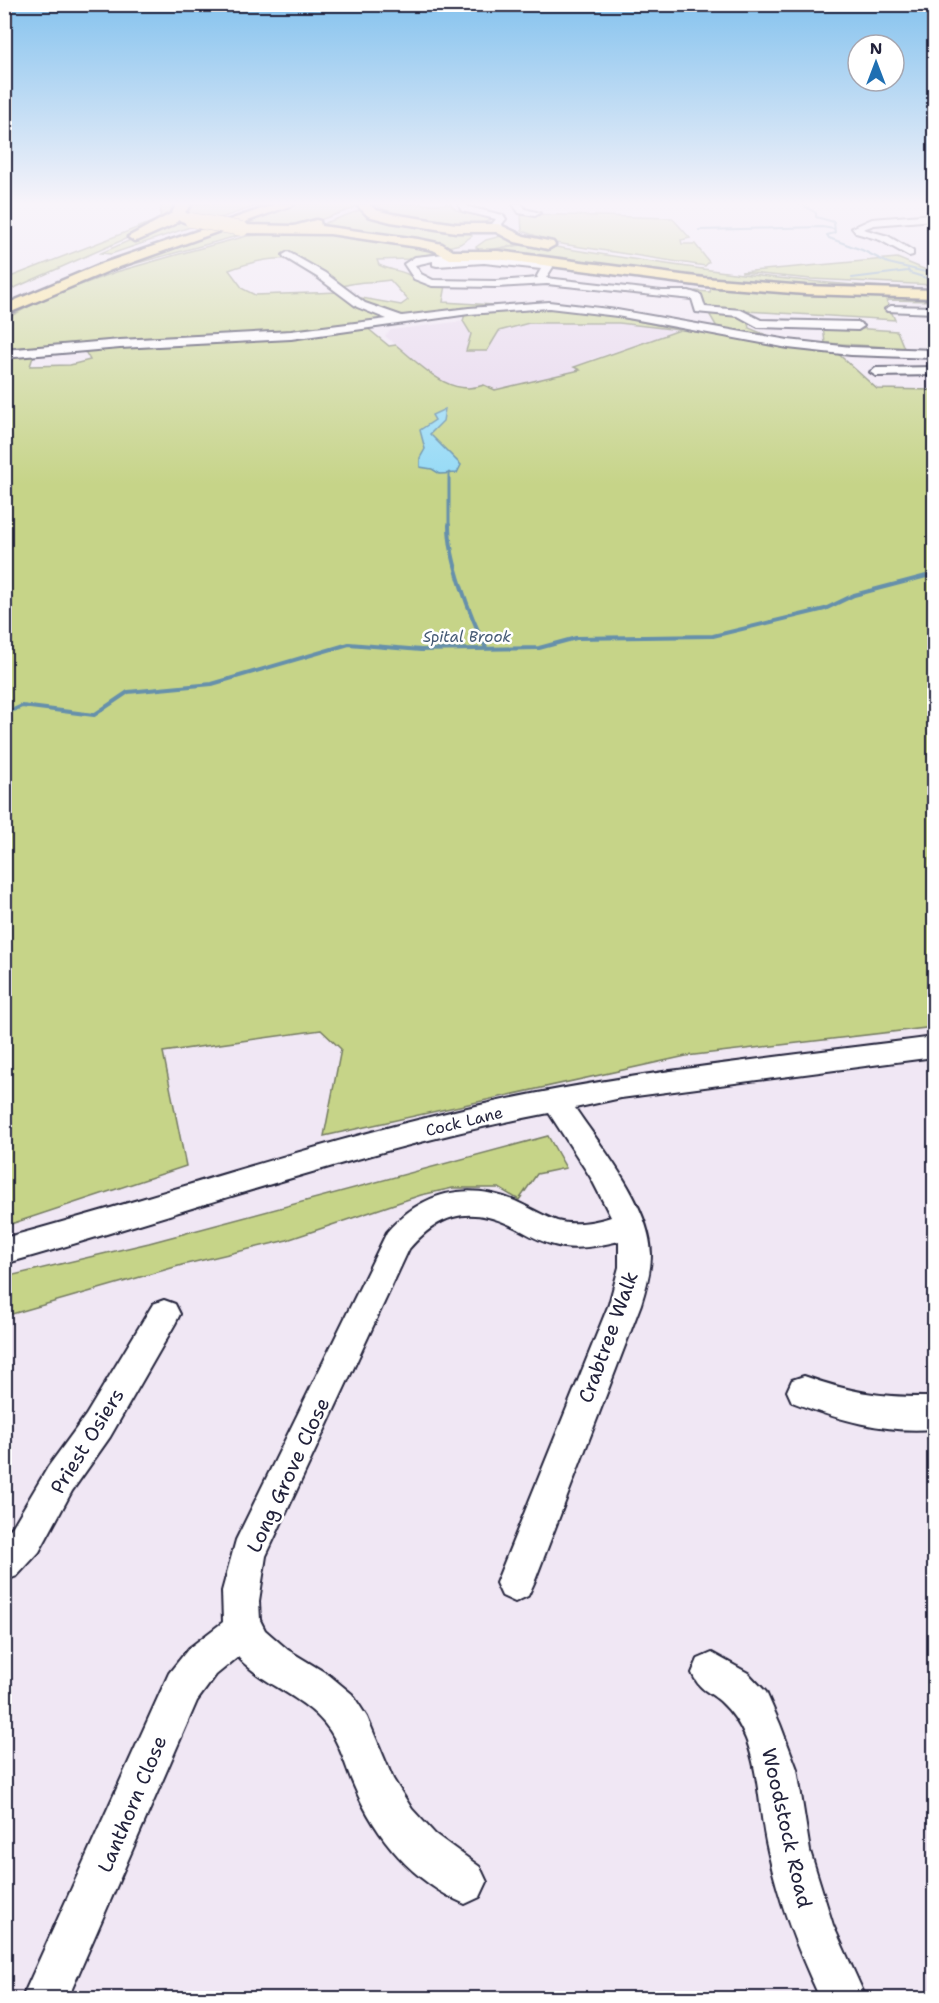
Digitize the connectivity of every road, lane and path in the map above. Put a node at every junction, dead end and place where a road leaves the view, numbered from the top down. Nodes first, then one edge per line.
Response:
1 (39, 297) edge
2 (44, 297) edge
3 (351, 297) edge
4 (492, 297) edge
5 (582, 297) edge
6 (697, 297) edge
7 (577, 303) junction
8 (891, 309) dead end
9 (700, 310) junction
10 (930, 312) edge
11 (4, 313) edge
12 (401, 320) junction
13 (858, 326) dead end
14 (4, 354) edge
15 (933, 357) edge
16 (934, 371) edge
17 (876, 372) dead end
18 (931, 1054) edge
19 (555, 1100) junction
20 (629, 1225) junction
21 (4, 1251) edge
22 (164, 1314) dead end
23 (804, 1391) dead end
24 (934, 1413) edge
25 (4, 1563) edge
26 (515, 1583) dead end
27 (245, 1630) junction
28 (712, 1673) dead end
29 (465, 1882) dead end
30 (45, 1998) edge
31 (843, 1998) edge

1 - 11 main road
2 - 11 main road
3 - 12 street
4 - 7 street
5 - 7 street
6 - 9 street
7 - 9 street
8 - 10 street
9 - 13 street
12 - 14 street
12 - 15 street
16 - 17 street
18 - 19 street, Cock Lane
19 - 20 street, Crabtree Walk
19 - 21 street, Cock Lane
20 - 26 street, Crabtree Walk
20 - 27 street, Long Grove Close
22 - 25 street, Priest Osiers
23 - 24 street
27 - 29 street, Long Grove Close
27 - 30 street, Lanthorn Close
28 - 31 street, Woodstock Road

